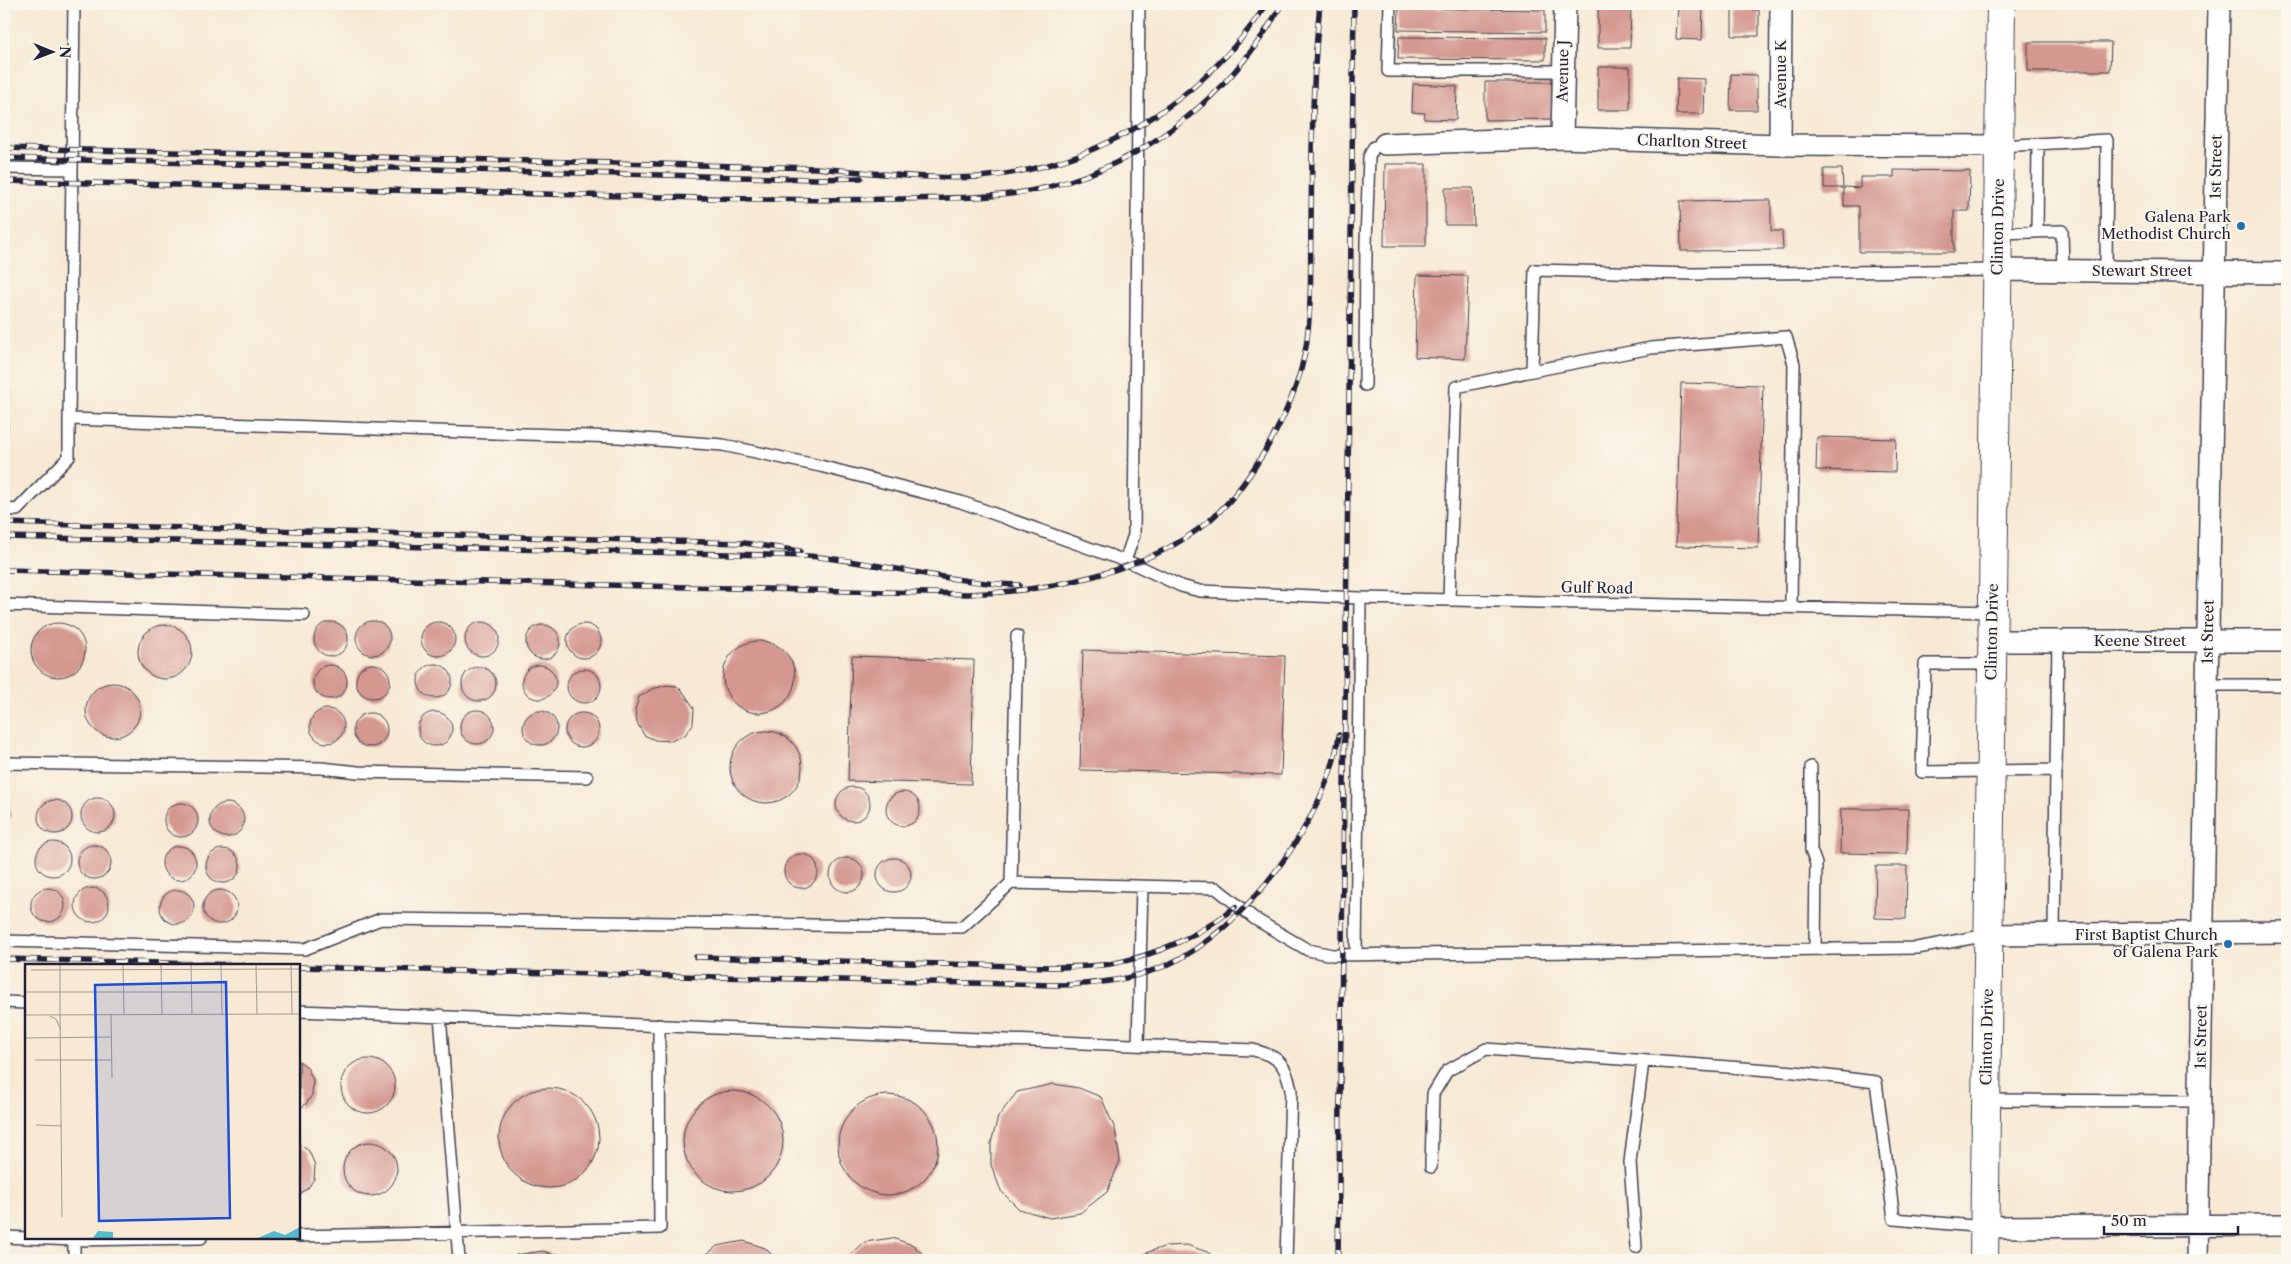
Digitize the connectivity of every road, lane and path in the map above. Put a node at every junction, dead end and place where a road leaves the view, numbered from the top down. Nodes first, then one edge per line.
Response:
1 (74, 4) edge
2 (1139, 4) edge
3 (1390, 4) edge
4 (1565, 4) edge
5 (1781, 4) edge
6 (2001, 4) edge
7 (2219, 4) edge
8 (1563, 71) junction
9 (1562, 138) junction
10 (1384, 144) joint
11 (2038, 144) junction
12 (1780, 145) junction
13 (1999, 146) junction
14 (4, 168) edge
15 (72, 169) junction
16 (1998, 232) junction
17 (2038, 232) junction
18 (1997, 270) junction
19 (2063, 271) junction
20 (2106, 271) junction
21 (2214, 272) junction
22 (2287, 272) edge
23 (1532, 371) junction
24 (1366, 385) dead end
25 (69, 419) junction
26 (4, 509) edge
27 (1125, 561) junction
28 (1360, 598) junction
29 (1449, 600) junction
30 (4, 605) edge
31 (1791, 607) junction
32 (1993, 612) junction
33 (304, 615) dead end
34 (1016, 636) dead end
35 (2058, 641) junction
36 (2208, 641) junction
37 (2287, 641) edge
38 (1992, 653) junction
39 (2207, 685) junction
40 (2287, 685) edge
41 (4, 763) edge
42 (1810, 767) dead end
43 (2056, 770) junction
44 (1990, 772) junction
45 (587, 777) dead end
46 (1011, 883) junction
47 (1142, 887) junction
48 (2287, 932) edge
49 (2203, 933) junction
50 (2054, 934) junction
51 (1988, 935) junction
52 (4, 941) edge
53 (1815, 949) junction
54 (1356, 955) junction
55 (4, 1002) edge
56 (25, 1003) edge
57 (300, 1011) edge
58 (440, 1016) junction
59 (659, 1025) junction
60 (1138, 1045) junction
61 (1643, 1062) junction
62 (1986, 1100) junction
63 (2200, 1101) junction
64 (1431, 1167) dead end
65 (2287, 1225) edge
66 (2198, 1226) junction
67 (1984, 1227) junction
68 (457, 1234) junction
69 (300, 1236) edge
70 (4, 1237) edge
71 (25, 1238) edge
72 (51, 1239) edge
73 (138, 1239) edge
74 (74, 1240) junction
75 (1636, 1248) dead end
76 (74, 1260) edge
77 (459, 1260) edge
78 (1286, 1260) edge
79 (1984, 1260) edge
80 (2197, 1260) edge

1 - 15 lane
2 - 27 lane
3 - 8 lane
4 - 8 street, Avenue J
5 - 12 street, Avenue K
6 - 13 main road, Clinton Drive
7 - 21 street, 1st Street
8 - 9 street, Avenue J
9 - 10 street, Charlton Street
9 - 12 street, Charlton Street
10 - 24 lane
11 - 13 lane
11 - 17 lane
11 - 20 lane
12 - 13 street, Charlton Street
13 - 16 main road, Clinton Drive
14 - 15 lane
15 - 25 lane
16 - 17 lane
16 - 18 main road, Clinton Drive
17 - 19 lane
18 - 19 street, Stewart Street
18 - 23 lane
18 - 32 main road, Clinton Drive
19 - 20 street, Stewart Street
20 - 21 street, Stewart Street
21 - 22 street, Stewart Street
21 - 36 street, 1st Street
23 - 29 lane
23 - 31 lane
25 - 26 lane
25 - 27 lane, Gulf Road
27 - 28 lane, Gulf Road
28 - 29 lane, Gulf Road
28 - 54 lane
29 - 31 lane, Gulf Road
30 - 33 lane
31 - 32 lane, Gulf Road
32 - 38 main road, Clinton Drive
34 - 46 lane
35 - 36 street, Keene Street
35 - 38 street, Keene Street
35 - 43 lane
36 - 37 street, Keene Street
36 - 39 street, 1st Street
38 - 44 main road, Clinton Drive
38 - 44 lane
39 - 40 lane
39 - 49 street, 1st Street
41 - 45 lane
42 - 53 lane
43 - 44 lane
43 - 50 lane
44 - 51 main road, Clinton Drive
46 - 47 lane
46 - 52 lane
47 - 54 lane
47 - 60 lane
48 - 49 street
49 - 50 street
49 - 63 street, 1st Street
50 - 51 street
51 - 53 lane
51 - 62 main road, Clinton Drive
53 - 54 lane
55 - 56 lane
57 - 58 lane
58 - 59 lane
58 - 68 lane
59 - 60 lane
59 - 68 lane
60 - 78 lane
61 - 64 lane
61 - 67 lane
61 - 75 lane
62 - 63 lane
62 - 67 main road, Clinton Drive
63 - 66 street, 1st Street
65 - 66 street
66 - 67 street
66 - 80 street, 1st Street
67 - 79 main road, Clinton Drive
68 - 69 lane
68 - 77 lane
70 - 71 lane
72 - 74 lane
73 - 74 lane
74 - 76 lane

